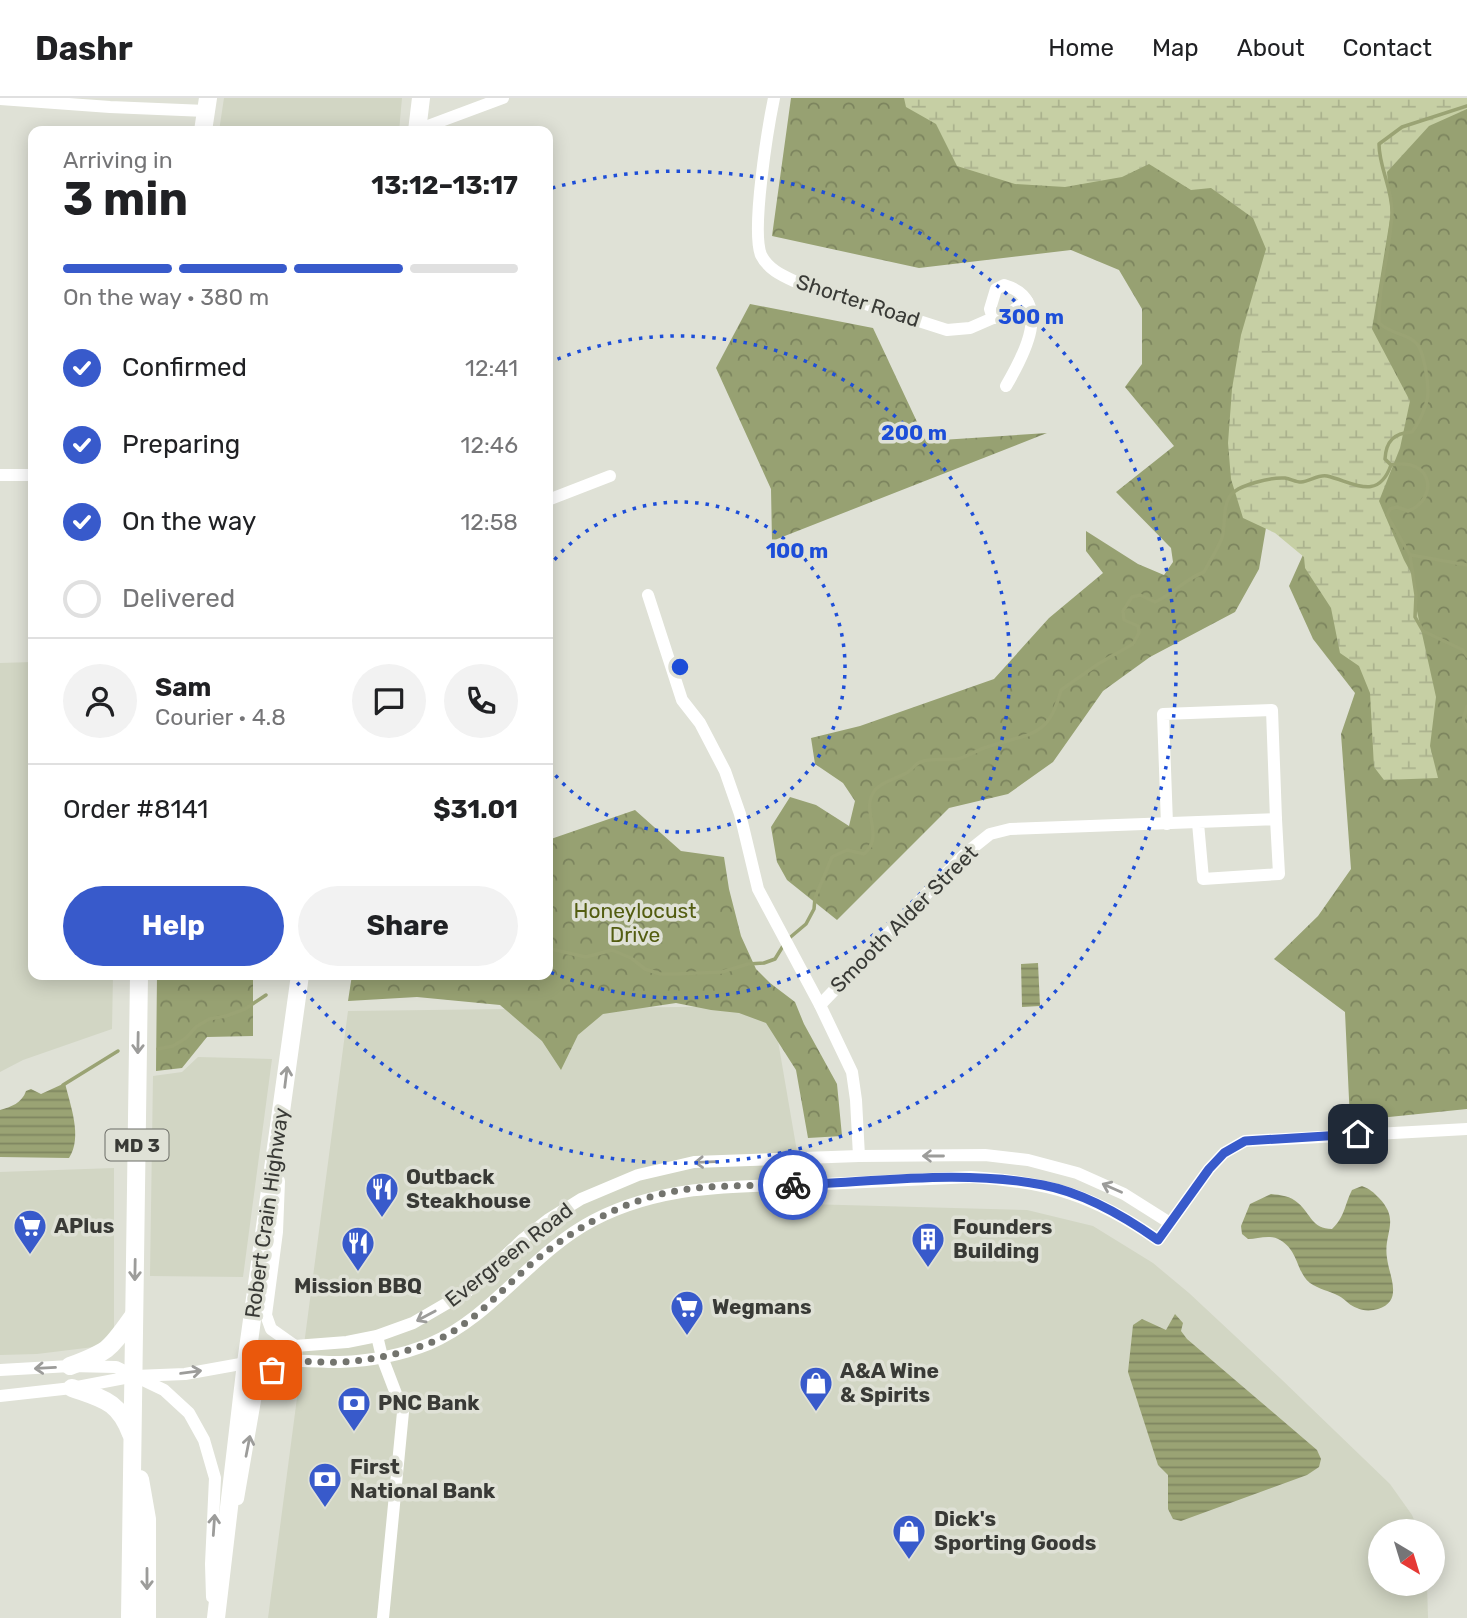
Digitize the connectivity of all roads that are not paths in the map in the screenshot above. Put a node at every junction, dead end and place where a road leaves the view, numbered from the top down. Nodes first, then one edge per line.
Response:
1 (421, 98) edge
2 (503, 98) edge
3 (774, 98) edge
4 (0, 99) edge
5 (207, 104) edge
6 (205, 126) edge
7 (418, 126) edge
8 (430, 126) edge
9 (1027, 301) junction
10 (993, 318) junction
11 (1006, 386) dead end
12 (0, 475) edge
13 (28, 475) edge
14 (610, 476) dead end
15 (553, 498) edge
16 (648, 595) dead end
17 (1276, 819) junction
18 (1198, 823) junction
19 (1167, 824) junction
20 (139, 980) edge
21 (299, 980) edge
22 (820, 1005) junction
23 (282, 1107) junction
24 (1467, 1129) edge
25 (859, 1156) junction
26 (1170, 1223) junction
27 (134, 1315) junction
28 (377, 1336) junction
29 (382, 1357) junction
30 (285, 1362) junction
31 (246, 1363) junction
32 (70, 1366) junction
33 (0, 1370) edge
34 (135, 1376) junction
35 (72, 1388) junction
36 (0, 1396) edge
37 (133, 1438) junction
38 (219, 1585) junction
39 (131, 1618) edge
40 (147, 1618) edge
41 (215, 1618) edge
42 (383, 1618) edge

1 - 7 highway
2 - 8 street
3 - 10 street, Shorter Road
4 - 5 street
5 - 6 highway
9 - 10 street, Shorter Road
9 - 10 street
9 - 11 street
12 - 13 street
14 - 15 street
16 - 22 street
17 - 18 street, Smooth Alder Street
17 - 18 street
17 - 19 street
18 - 19 street, Smooth Alder Street
19 - 22 street, Smooth Alder Street
20 -> 27 highway, MD 3
23 -> 21 highway, Robert Crain Highway
22 - 25 street
23 - 28 street, Evergreen Road
23 - 31 highway, Robert Crain Highway
24 - 26 street, Evergreen Road
26 -> 25 street, Evergreen Road
25 -> 28 street, Evergreen Road
26 - 29 street, Evergreen Road
27 - 32 highway
27 - 34 highway, MD 3
28 - 29 street
29 - 30 street, Evergreen Road
29 - 42 street
30 - 31 street, Evergreen Road
38 -> 30 street
34 -> 31 street, Evergreen Road
31 - 38 highway, Robert Crain Highway
32 -> 33 street
32 - 34 street
34 - 35 street
34 - 37 highway, MD 3
41 -> 34 street
35 - 36 street
35 - 37 highway
37 - 39 highway, MD 3
37 -> 40 highway
38 - 41 highway, Robert Crain Highway

